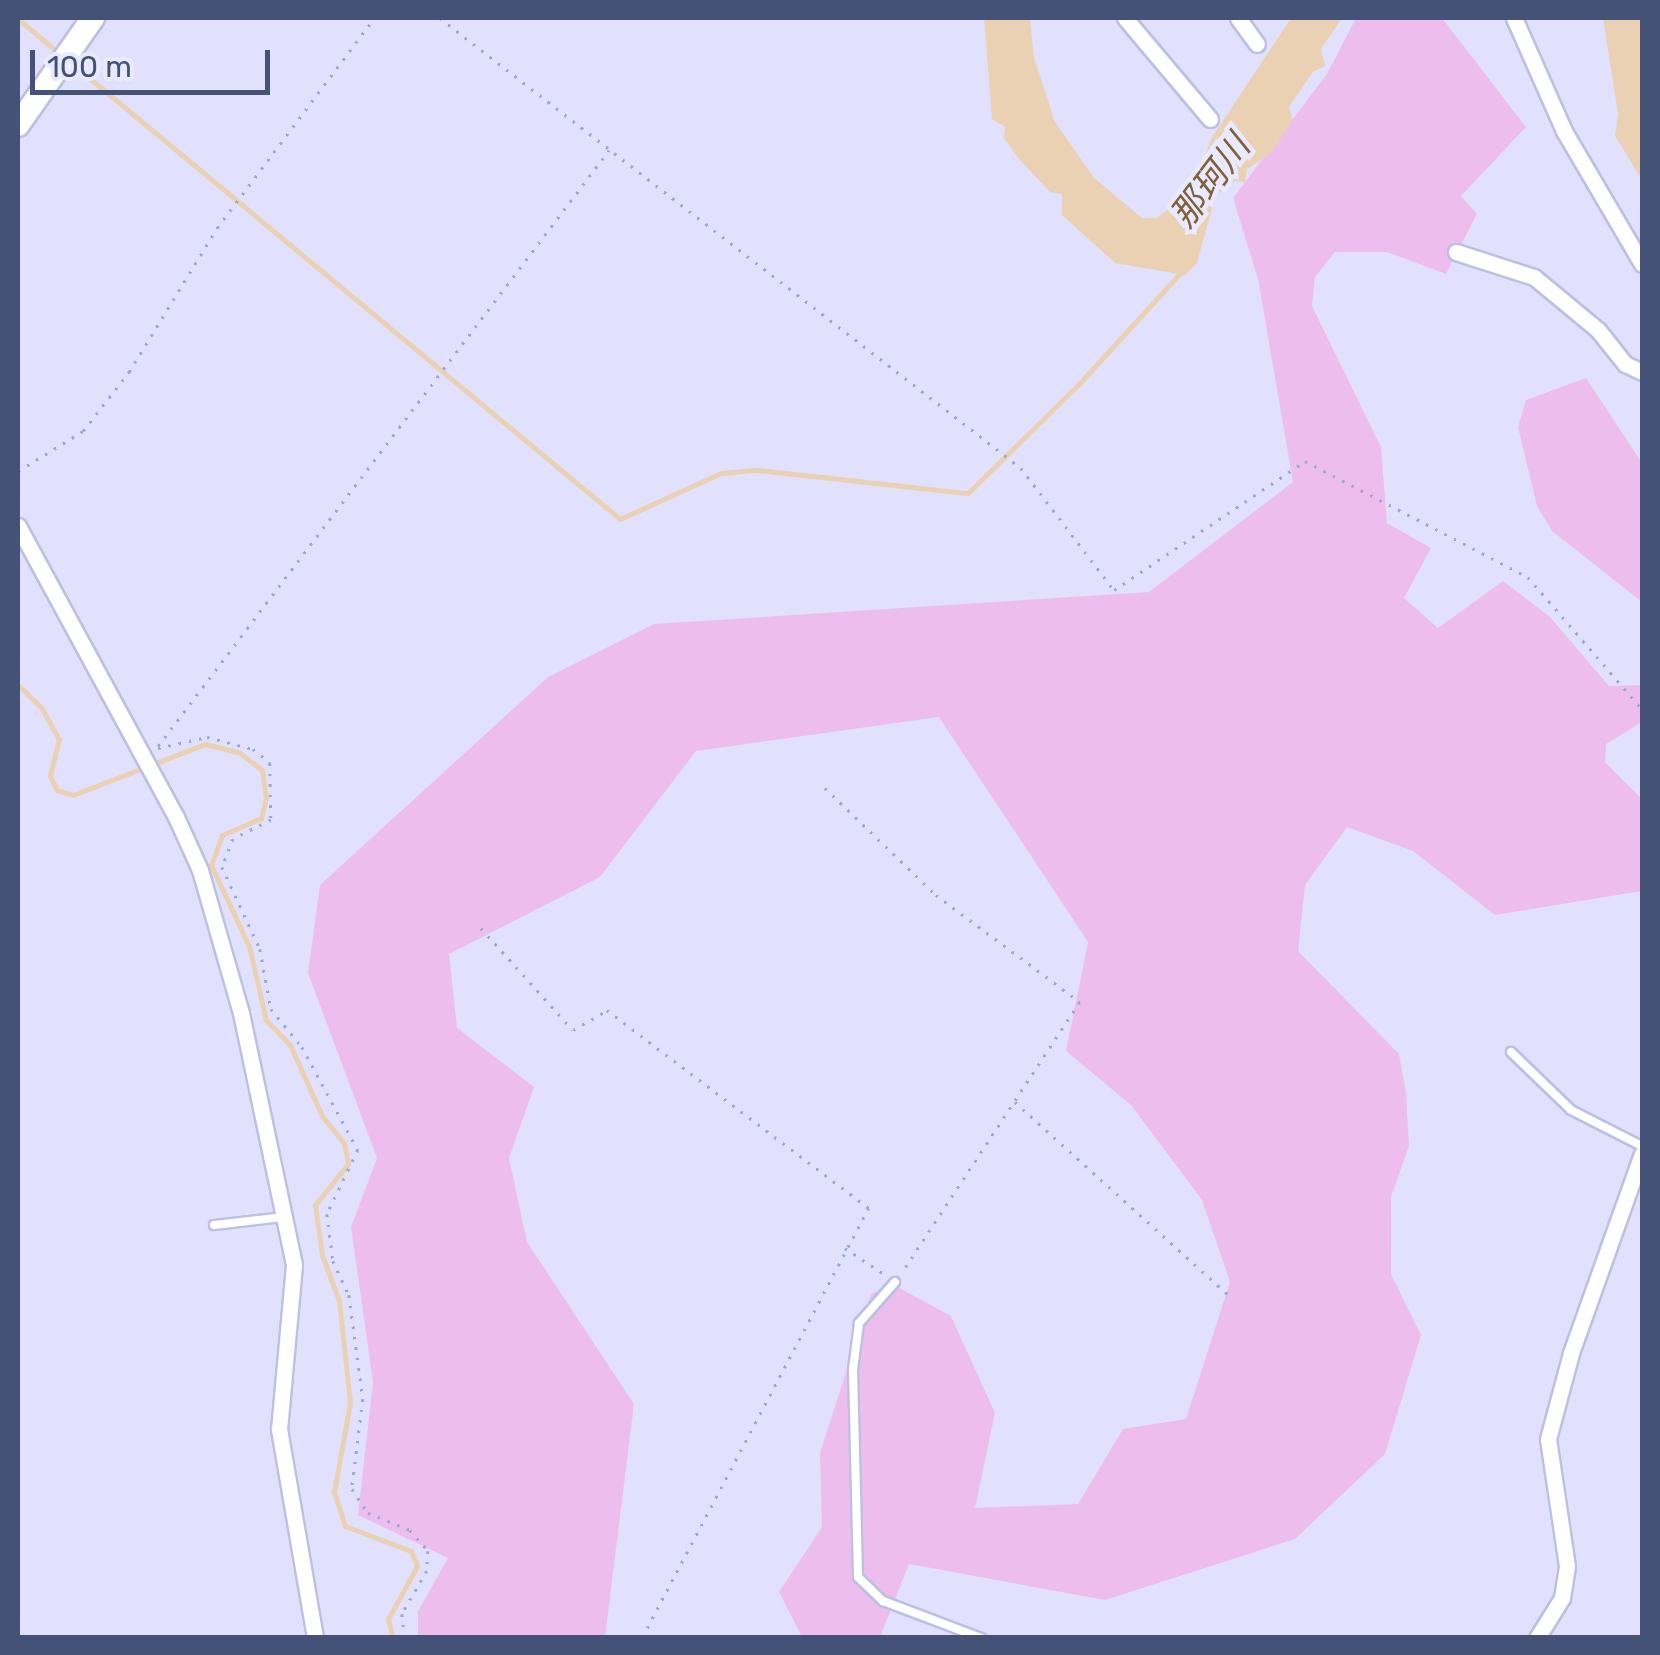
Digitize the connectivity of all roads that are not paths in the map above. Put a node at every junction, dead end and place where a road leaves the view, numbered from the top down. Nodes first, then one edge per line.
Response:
1 (93, 18) edge
2 (1125, 18) edge
3 (1238, 18) edge
4 (1514, 18) edge
5 (1257, 44) dead end
6 (1210, 119) dead end
7 (18, 125) edge
8 (1456, 252) dead end
9 (1642, 264) edge
10 (1642, 372) edge
11 (18, 526) edge
12 (1510, 1052) dead end
13 (1642, 1146) edge
14 (1642, 1154) edge
15 (284, 1217) junction
16 (214, 1224) dead end
17 (896, 1282) road end
18 (315, 1638) edge
19 (981, 1638) edge
20 (1537, 1638) edge

1 - 7 main road
2 - 6 street
3 - 5 street
4 - 9 street
8 - 10 street
11 - 15 street
12 - 13 lane
14 - 20 street
15 - 16 lane
15 - 18 street
17 - 19 lane

